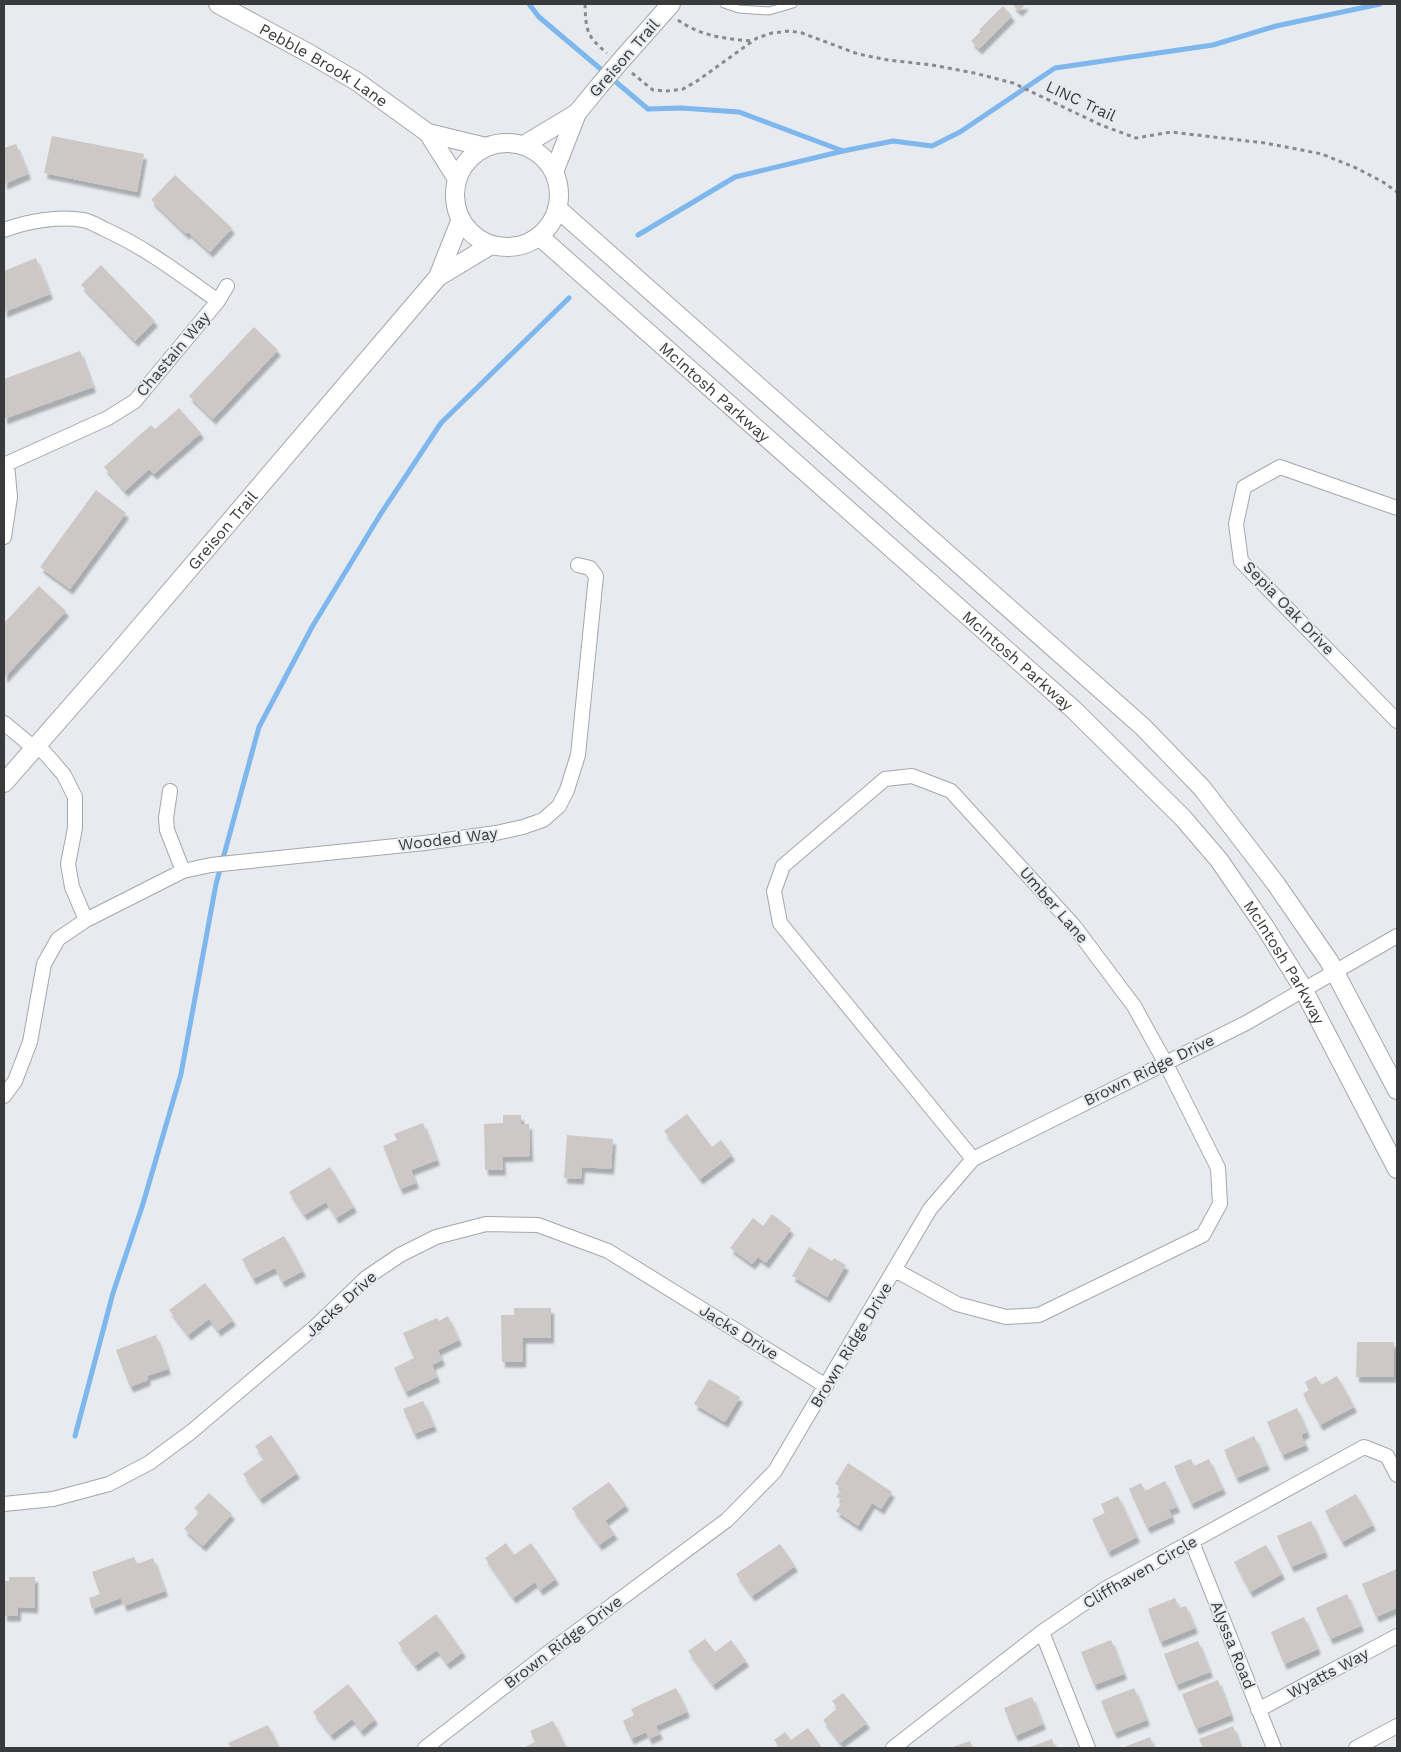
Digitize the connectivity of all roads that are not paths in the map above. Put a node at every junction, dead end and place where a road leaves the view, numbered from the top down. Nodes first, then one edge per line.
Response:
1 (218, 4) edge
2 (724, 4) edge
3 (793, 4) edge
4 (668, 7) edge
5 (577, 113) junction
6 (428, 133) junction
7 (524, 145) junction
8 (486, 146) junction
9 (554, 172) junction
10 (457, 179) junction
11 (557, 208) junction
12 (461, 219) junction
13 (4, 230) edge
14 (539, 236) junction
15 (491, 244) junction
16 (438, 277) junction
17 (227, 286) dead end
18 (218, 301) junction
19 (5, 464) edge
20 (1397, 508) edge
21 (4, 537) edge
22 (578, 565) dead end
23 (1397, 721) edge
24 (4, 723) edge
25 (34, 748) junction
26 (4, 783) edge
27 (170, 791) dead end
28 (183, 871) junction
29 (86, 920) junction
30 (1397, 936) edge
31 (1335, 972) junction
32 (1304, 990) junction
33 (1165, 1062) junction
34 (1397, 1090) edge
35 (4, 1096) edge
36 (973, 1158) junction
37 (1397, 1169) edge
38 (895, 1270) junction
39 (826, 1386) junction
40 (1397, 1475) edge
41 (4, 1504) edge
42 (1192, 1542) junction
43 (1042, 1632) junction
44 (1397, 1636) edge
45 (1258, 1710) junction
46 (1397, 1726) edge
47 (897, 1747) edge
48 (425, 1748) edge
49 (1088, 1748) edge
50 (1274, 1748) edge
51 (1356, 1748) edge

1 - 6 street, Pebble Brook Lane
2 - 3 lane
4 - 5 street, Greison Trail, bridge
5 - 7 street, Greison Trail
5 - 9 street, Greison Trail
6 - 8 street, Pebble Brook Lane
6 - 10 street, Pebble Brook Lane
7 - 8 street
7 - 9 street
8 - 10 street
9 - 11 street
10 - 12 street
11 - 14 street
11 - 31 street, McIntosh Parkway
12 - 15 street
12 - 16 street, Greison Trail
13 - 18 street
14 - 15 street
14 - 32 street, McIntosh Parkway
15 - 16 street, Greison Trail
16 - 25 street, Greison Trail
17 - 18 street, Chastain Way
18 - 19 street, Chastain Way
19 - 21 street
20 - 23 street, Sepia Oak Drive
22 - 28 street, Wooded Way
24 - 25 street
25 - 26 street, Greison Trail
25 - 29 street
27 - 28 street
28 - 29 street, Wooded Way
29 - 35 street, Wooded Way
30 - 31 street, Brown Ridge Drive
31 - 32 street, Brown Ridge Drive
31 - 34 street, McIntosh Parkway
32 - 33 street, Brown Ridge Drive
32 - 37 street, McIntosh Parkway
33 - 36 street, Brown Ridge Drive
33 - 36 street, Umber Lane
33 - 38 street, Umber Lane
36 - 38 street, Brown Ridge Drive
38 - 39 street, Brown Ridge Drive
39 - 41 street, Jacks Drive
39 - 48 street, Brown Ridge Drive
40 - 42 street, Cliffhaven Circle
42 - 43 street, Cliffhaven Circle
42 - 45 street, Alyssa Road
43 - 47 street, Cliffhaven Circle
43 - 49 street
44 - 45 street, Wyatts Way
45 - 50 street, Alyssa Road
46 - 51 street

